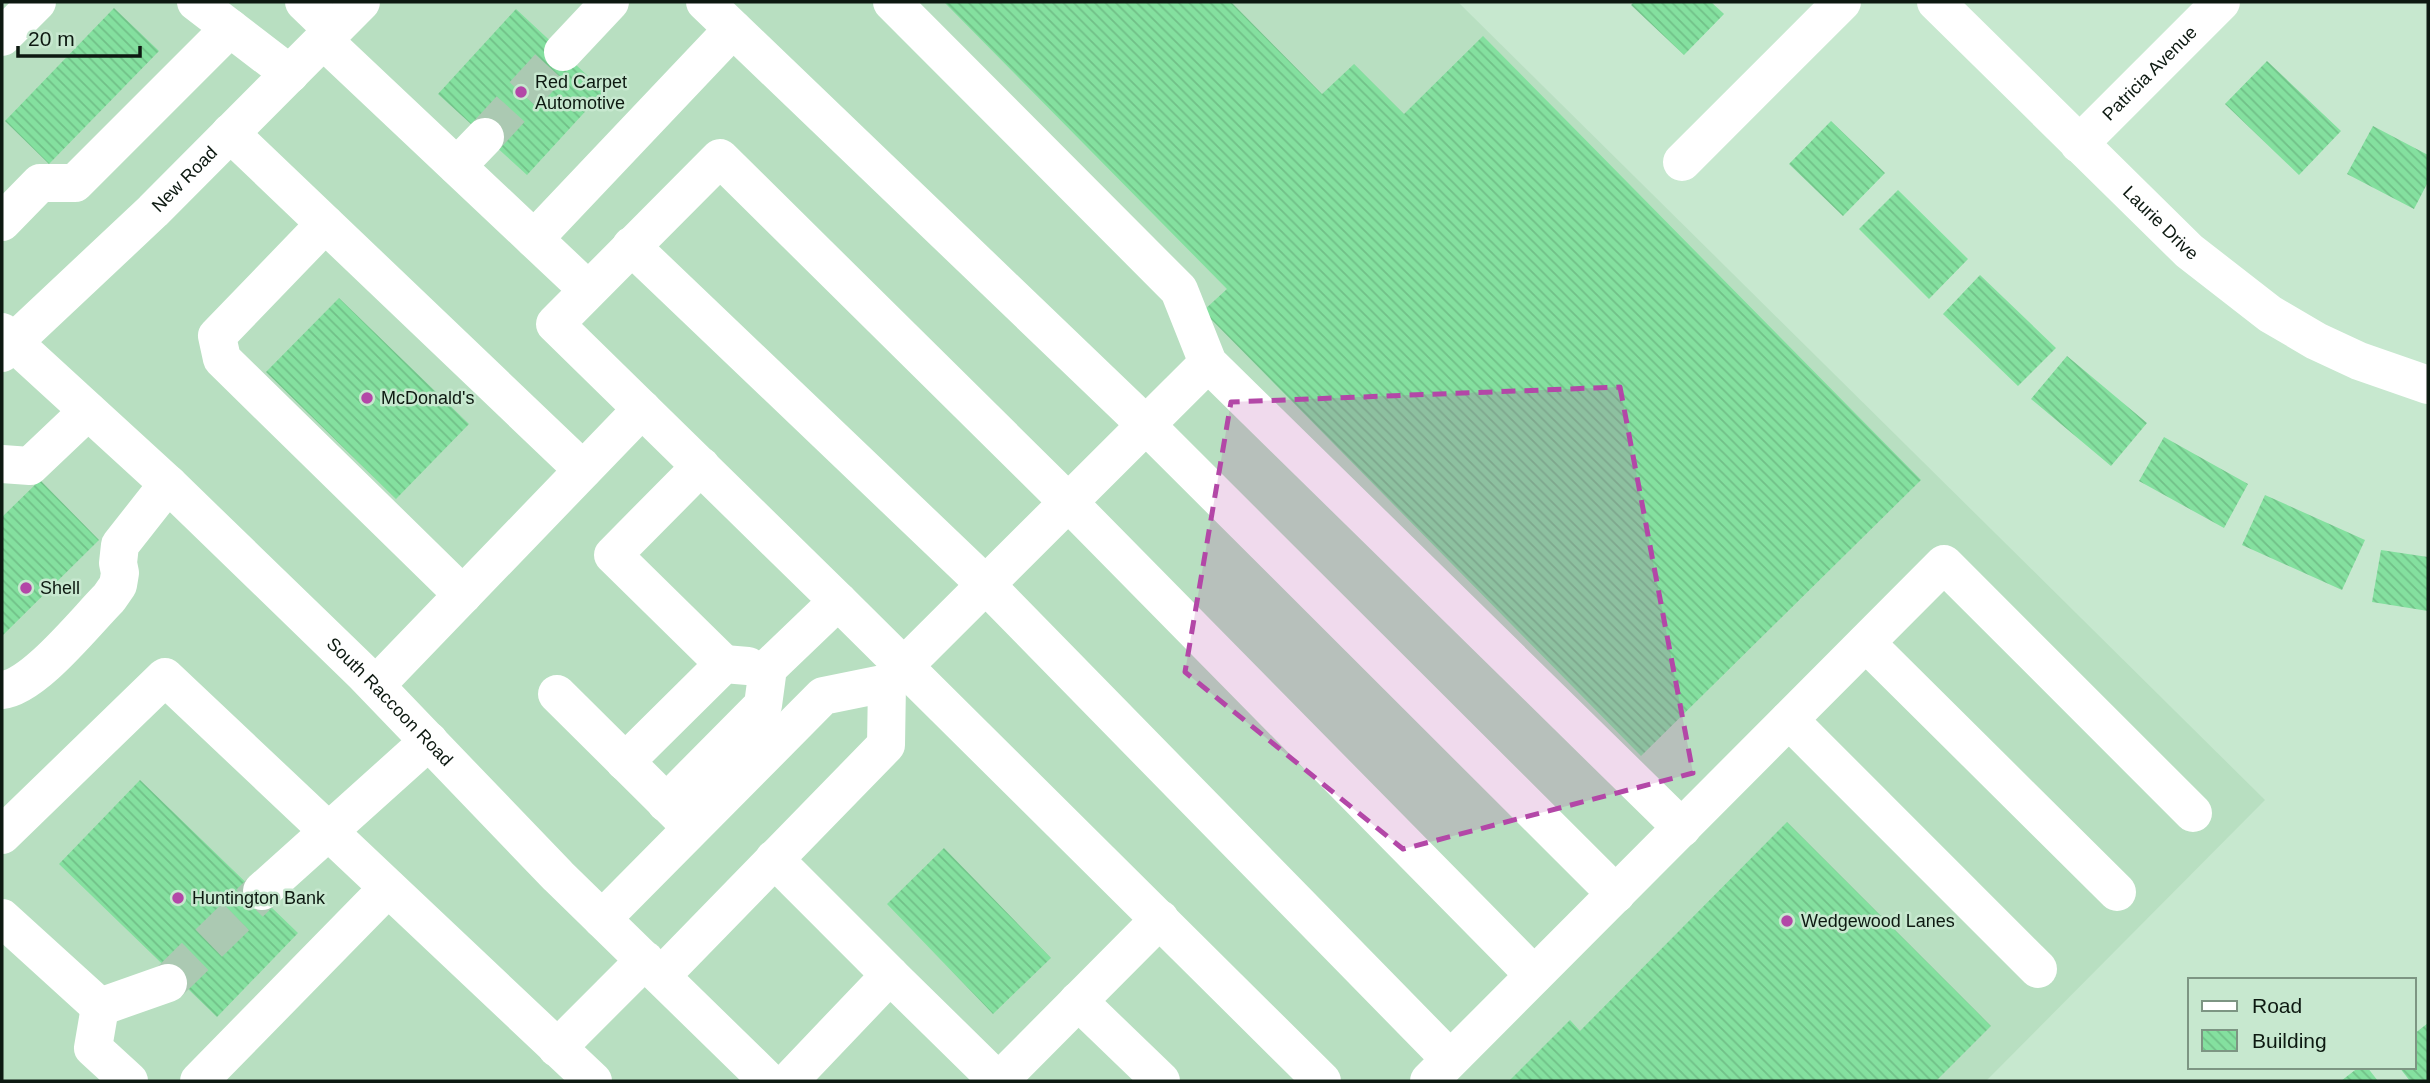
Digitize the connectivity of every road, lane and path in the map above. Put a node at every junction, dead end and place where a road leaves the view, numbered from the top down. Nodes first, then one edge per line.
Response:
1 (37, 2) edge
2 (196, 2) edge
3 (304, 2) edge
4 (361, 2) edge
5 (610, 2) edge
6 (705, 2) edge
7 (891, 2) edge
8 (1842, 2) edge
9 (1936, 2) edge
10 (2221, 2) edge
11 (230, 28) junction
12 (733, 29) junction
13 (328, 35) junction
14 (2, 37) edge
15 (563, 52) tunnel mouth
16 (290, 74) junction
17 (230, 133) junction
18 (485, 136) tunnel mouth
19 (2079, 144) junction
20 (1682, 162) dead end
21 (457, 166) junction
22 (2, 222) edge
23 (325, 224) junction
24 (534, 239) junction
25 (631, 246) junction
26 (587, 289) junction
27 (5, 342) edge
28 (1208, 363) junction
29 (2428, 385) edge
30 (642, 409) junction
31 (88, 411) junction
32 (1146, 425) junction
33 (2, 464) edge
34 (701, 466) junction
35 (583, 470) junction
36 (168, 484) junction
37 (1068, 502) junction
38 (986, 585) junction
39 (463, 595) junction
40 (838, 601) junction
41 (1866, 643) junction
42 (724, 664) junction
43 (768, 668) junction
44 (896, 674) junction
45 (376, 685) junction
46 (2, 690) edge
47 (557, 694) dead end
48 (1789, 720) junction
49 (429, 741) junction
50 (625, 762) junction
51 (2193, 813) dead end
52 (680, 815) junction
53 (1682, 828) junction
54 (328, 831) junction
55 (2, 835) edge
56 (774, 859) junction
57 (388, 888) junction
58 (262, 891) tunnel mouth
59 (2118, 892) dead end
60 (1616, 894) junction
61 (2, 918) edge
62 (602, 919) junction
63 (1160, 919) junction
64 (653, 968) junction
65 (2038, 969) dead end
66 (890, 975) junction
67 (1534, 975) junction
68 (168, 983) tunnel mouth
69 (1079, 1001) junction
70 (100, 1007) junction
71 (557, 1048) junction
72 (1439, 1070) edge
73 (130, 1081) edge
74 (199, 1081) edge
75 (593, 1081) edge
76 (768, 1081) edge
77 (789, 1081) edge
78 (998, 1081) edge
79 (1161, 1081) edge
80 (1322, 1081) edge

1 - 14 street
2 - 11 street
3 - 13 street
4 - 13 street, New Road
5 - 15 street
6 - 12 street
7 - 28 street
8 - 20 street
9 - 19 street, Laurie Drive
10 - 19 street, Patricia Avenue
11 - 16 street
11 - 22 street
12 - 24 street
12 - 32 street
13 - 16 street, New Road
13 - 21 street
16 - 17 street, New Road
17 - 23 street
17 - 27 street, New Road
18 - 21 street
19 - 29 street, Laurie Drive
21 - 24 street
23 - 35 street
23 - 39 street
24 - 26 street
25 - 26 street
25 - 37 street
25 - 38 street
26 - 30 street
27 - 31 street, South Raccoon Road
28 - 32 street
28 - 53 street
30 - 34 street
30 - 35 street
31 - 33 street
31 - 36 street, South Raccoon Road
32 - 37 street
32 - 60 street
34 - 40 street
34 - 42 street
35 - 39 street
36 - 45 street, South Raccoon Road
36 - 46 street
37 - 38 street
37 - 67 street
38 - 44 street
38 - 72 street
39 - 45 street
40 - 43 street
40 - 44 street
41 - 48 street
41 - 51 street
41 - 59 street
42 - 43 street
42 - 50 street
43 - 52 street
44 - 52 street
44 - 56 street
44 - 63 street
45 - 49 street, South Raccoon Road
47 - 50 street
48 - 53 street
48 - 65 street
49 - 54 street
49 - 62 street, South Raccoon Road
50 - 52 street
52 - 62 street
53 - 60 street
54 - 55 street
54 - 57 street
54 - 58 street
56 - 64 street
56 - 66 street
57 - 71 street
57 - 74 street
60 - 67 street
61 - 70 street
62 - 64 street, South Raccoon Road
63 - 69 street
63 - 80 street
64 - 71 street
64 - 76 street, South Raccoon Road
66 - 77 street
66 - 78 street
67 - 72 street
68 - 70 street
69 - 78 street
69 - 79 street
70 - 73 street
71 - 75 street

